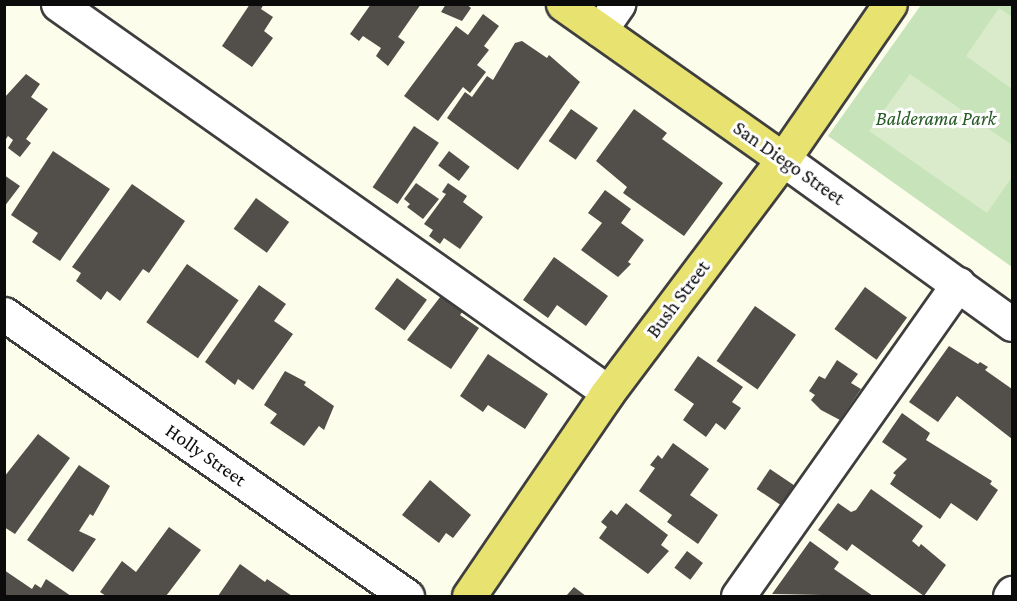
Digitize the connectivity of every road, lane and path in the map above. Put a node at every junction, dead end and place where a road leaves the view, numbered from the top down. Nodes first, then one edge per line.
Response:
1 (58, 4) edge
2 (563, 4) edge
3 (890, 4) edge
4 (609, 17) edge
5 (783, 159) junction
6 (957, 284) junction
7 (4, 314) edge
8 (1012, 324) edge
9 (608, 392) junction
10 (1012, 592) edge
11 (407, 597) edge
12 (469, 597) edge
13 (738, 597) edge
14 (1010, 597) edge

1 - 9 street
2 - 4 main road, San Diego Street
3 - 5 main road, Bush Street
4 - 5 main road, San Diego Street
5 - 6 street, San Diego Street
5 - 9 main road, Bush Street
6 - 8 street, San Diego Street
6 - 13 street
7 - 11 street, Holly Street
9 - 12 main road, Bush Street
10 - 14 street

